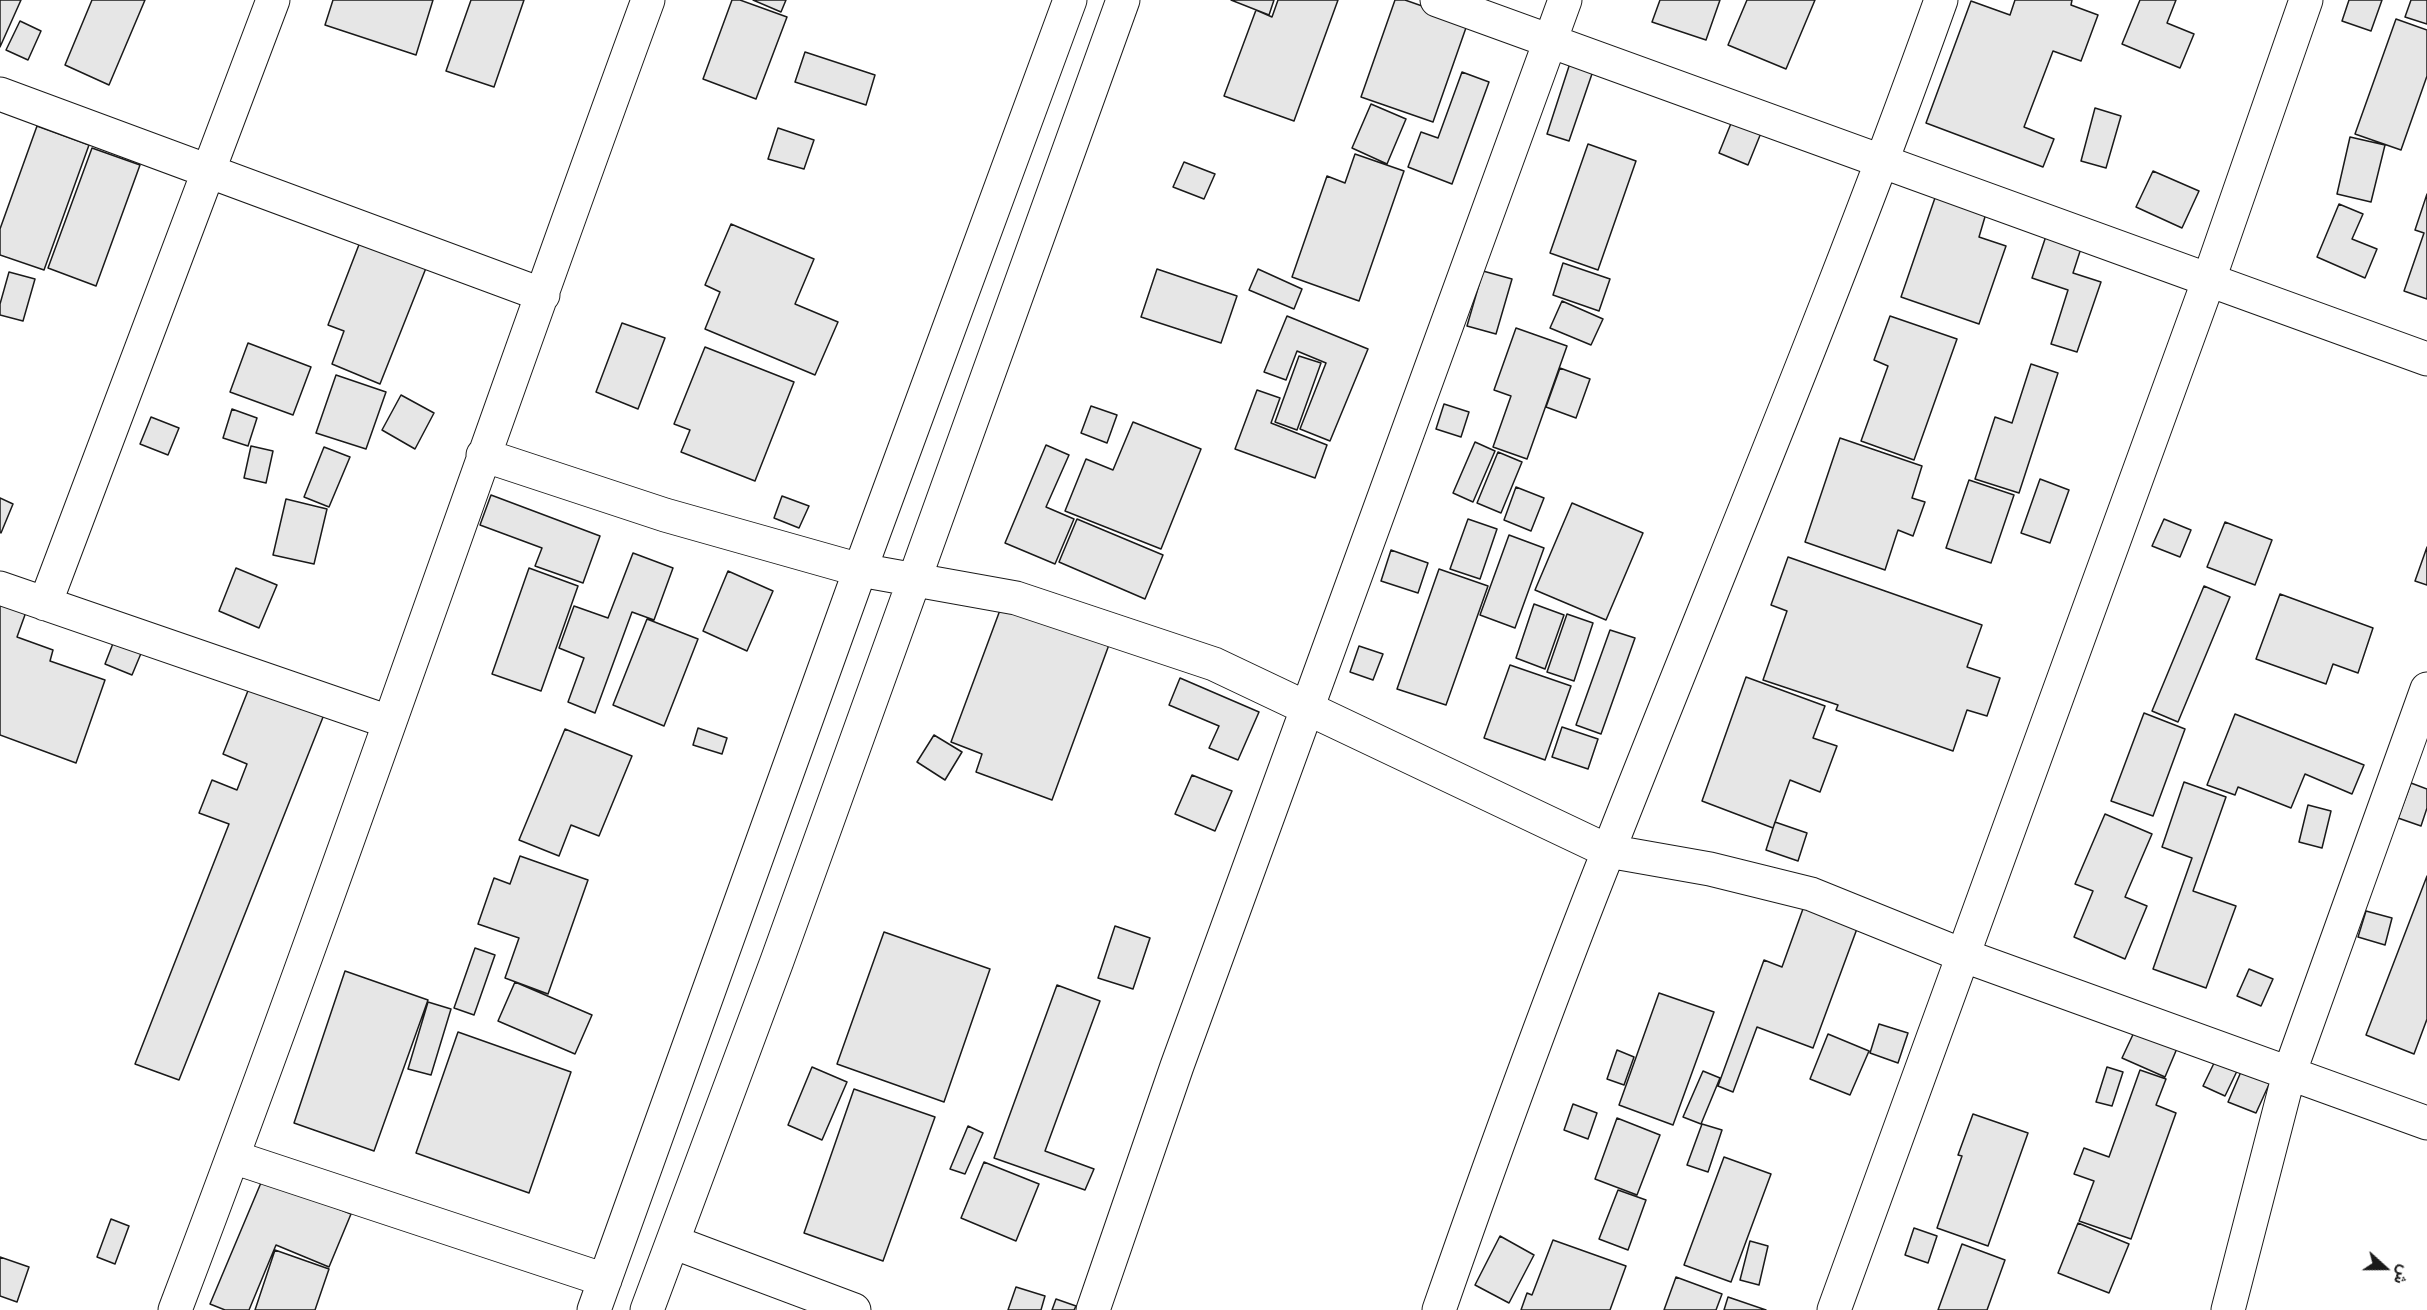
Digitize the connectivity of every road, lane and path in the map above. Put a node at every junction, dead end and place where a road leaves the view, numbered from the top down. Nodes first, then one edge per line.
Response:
1 (273, 0) edge
2 (648, 0) edge
3 (1070, 0) edge
4 (1123, 0) edge
5 (1437, 0) edge
6 (1565, 0) edge
7 (1941, 0) edge
8 (2306, 0) edge
9 (1549, 42) junction
10 (0, 94) edge
11 (1883, 162) junction
12 (209, 171) junction
13 (2208, 282) junction
14 (543, 295) junction
15 (2427, 359) edge
16 (483, 455) junction
17 (860, 570) junction
18 (915, 578) junction
19 (0, 588) edge
20 (45, 604) junction
21 (2427, 689) edge
22 (1307, 708) junction
23 (389, 722) junction
24 (1608, 851) junction
25 (1962, 955) junction
26 (2289, 1074) junction
27 (2427, 1123) edge
28 (233, 1157) junction
29 (673, 1242) junction
30 (599, 1295) edge
31 (175, 1310) edge
32 (647, 1310) edge
33 (854, 1310) edge
34 (1093, 1310) edge
35 (1438, 1310) edge
36 (1834, 1310) edge
37 (2228, 1310) edge

1 - 12 street
2 - 14 street
3 - 17 street
4 - 18 street
5 - 9 street
6 - 9 street
7 - 11 street
8 - 13 street
9 - 11 street
9 - 22 street
10 - 12 street
11 - 13 street
11 - 24 street
12 - 14 street
12 - 20 street
13 - 15 street
13 - 25 street
14 - 16 street
16 - 17 street
16 - 23 street
17 - 18 street
17 - 30 street
18 - 22 street
18 - 29 street
19 - 20 street
20 - 23 street
21 - 26 street
22 - 24 street
22 - 34 street
23 - 28 street
24 - 25 street
24 - 35 street
25 - 26 street
25 - 36 street
26 - 27 street
26 - 37 street
28 - 30 street
28 - 31 street
29 - 32 street
29 - 33 street

